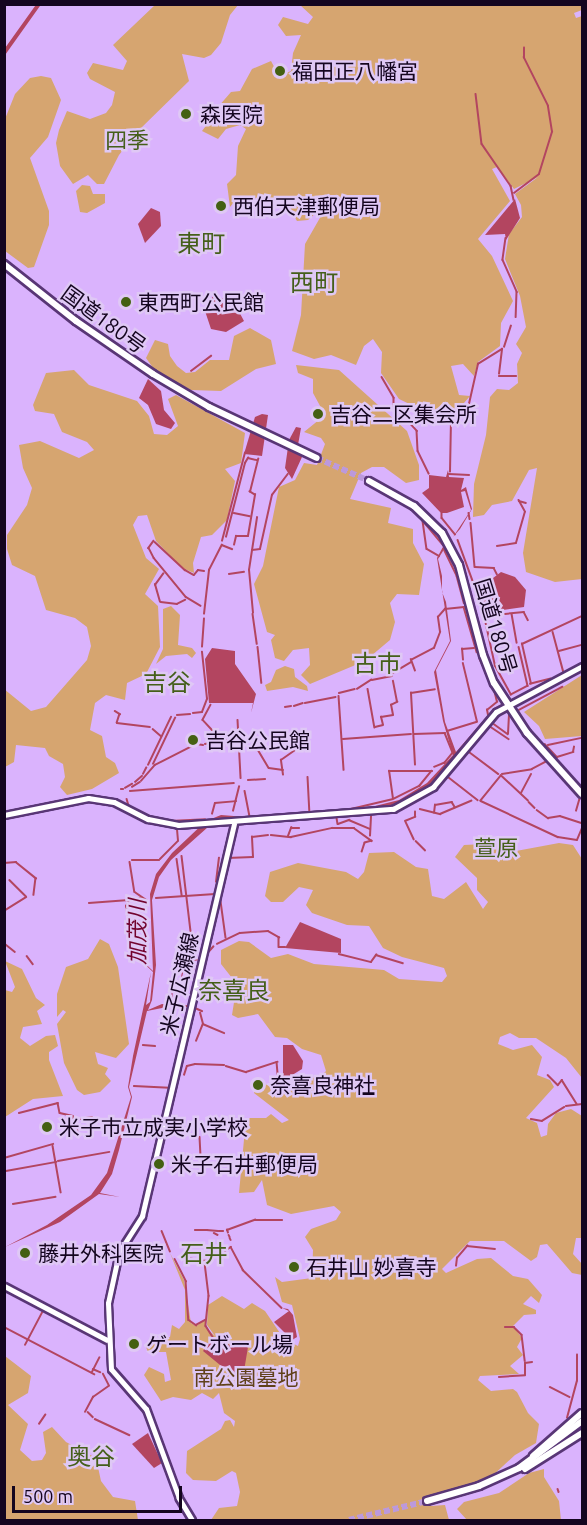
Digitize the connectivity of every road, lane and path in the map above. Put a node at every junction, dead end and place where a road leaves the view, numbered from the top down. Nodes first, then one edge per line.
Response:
1 (4, 264) edge
2 (317, 458) tunnel mouth
3 (369, 481) tunnel mouth
4 (582, 666) edge
5 (508, 705) junction
6 (582, 794) edge
7 (4, 815) edge
8 (234, 824) junction
9 (4, 1286) edge
10 (107, 1340) junction
11 (564, 1421) dead end
12 (581, 1422) edge
13 (555, 1436) junction
14 (491, 1482) junction
15 (192, 1521) edge

1 - 2 highway, 国道180号
3 - 5 highway, 国道180号
4 - 5 main road
5 - 6 highway, 国道180号
5 - 8 main road
7 - 8 main road
8 - 10 main road, 米子広瀬線
9 - 10 main road
10 - 15 main road, 米子広瀬線
11 - 13 highway
12 - 13 highway
12 - 14 highway
12 - 14 highway
13 - 14 highway

